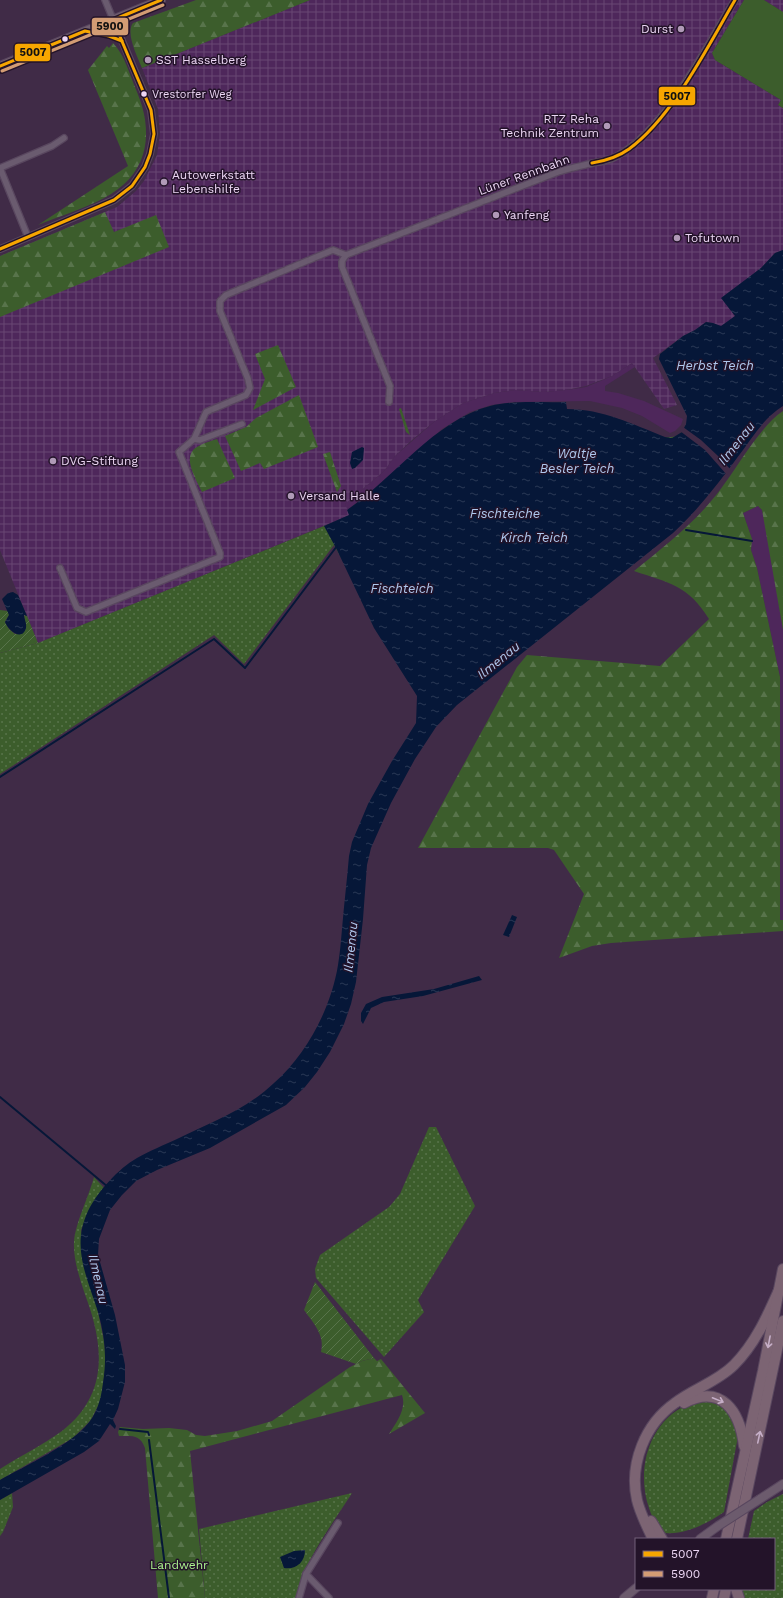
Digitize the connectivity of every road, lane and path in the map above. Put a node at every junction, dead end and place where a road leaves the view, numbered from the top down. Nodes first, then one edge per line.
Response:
1 (105, 0) edge
2 (161, 0) edge
3 (735, 0) edge
4 (113, 20) junction
5 (0, 66) edge
6 (64, 138) dead end
7 (0, 168) edge
8 (28, 237) junction
9 (0, 249) edge
10 (346, 255) junction
11 (389, 402) dead end
12 (242, 424) dead end
13 (194, 439) junction
14 (60, 568) dead end
15 (783, 1269) edge
16 (779, 1290) junction
17 (783, 1321) edge
18 (745, 1452) junction
19 (783, 1484) edge
20 (338, 1523) dead end
21 (653, 1538) edge
22 (661, 1538) edge
23 (701, 1538) edge
24 (726, 1538) edge
25 (737, 1538) edge
26 (306, 1574) junction
27 (635, 1589) edge
28 (299, 1598) edge
29 (329, 1598) edge
30 (624, 1598) edge

1 - 4 street
2 - 4 main road
3 - 10 street, Lüner Rennbahn
4 - 5 main road
4 - 8 street
6 - 7 street
7 - 8 street
8 - 9 street
10 - 11 street
10 - 13 street
12 - 13 street
13 - 14 street
15 - 16 highway
16 -> 18 highway
16 - 21 highway
25 -> 17 highway
22 -> 18 highway
18 - 24 highway
19 - 23 main road, bridge
20 - 26 street
26 - 28 street
26 - 29 street
27 - 30 main road

